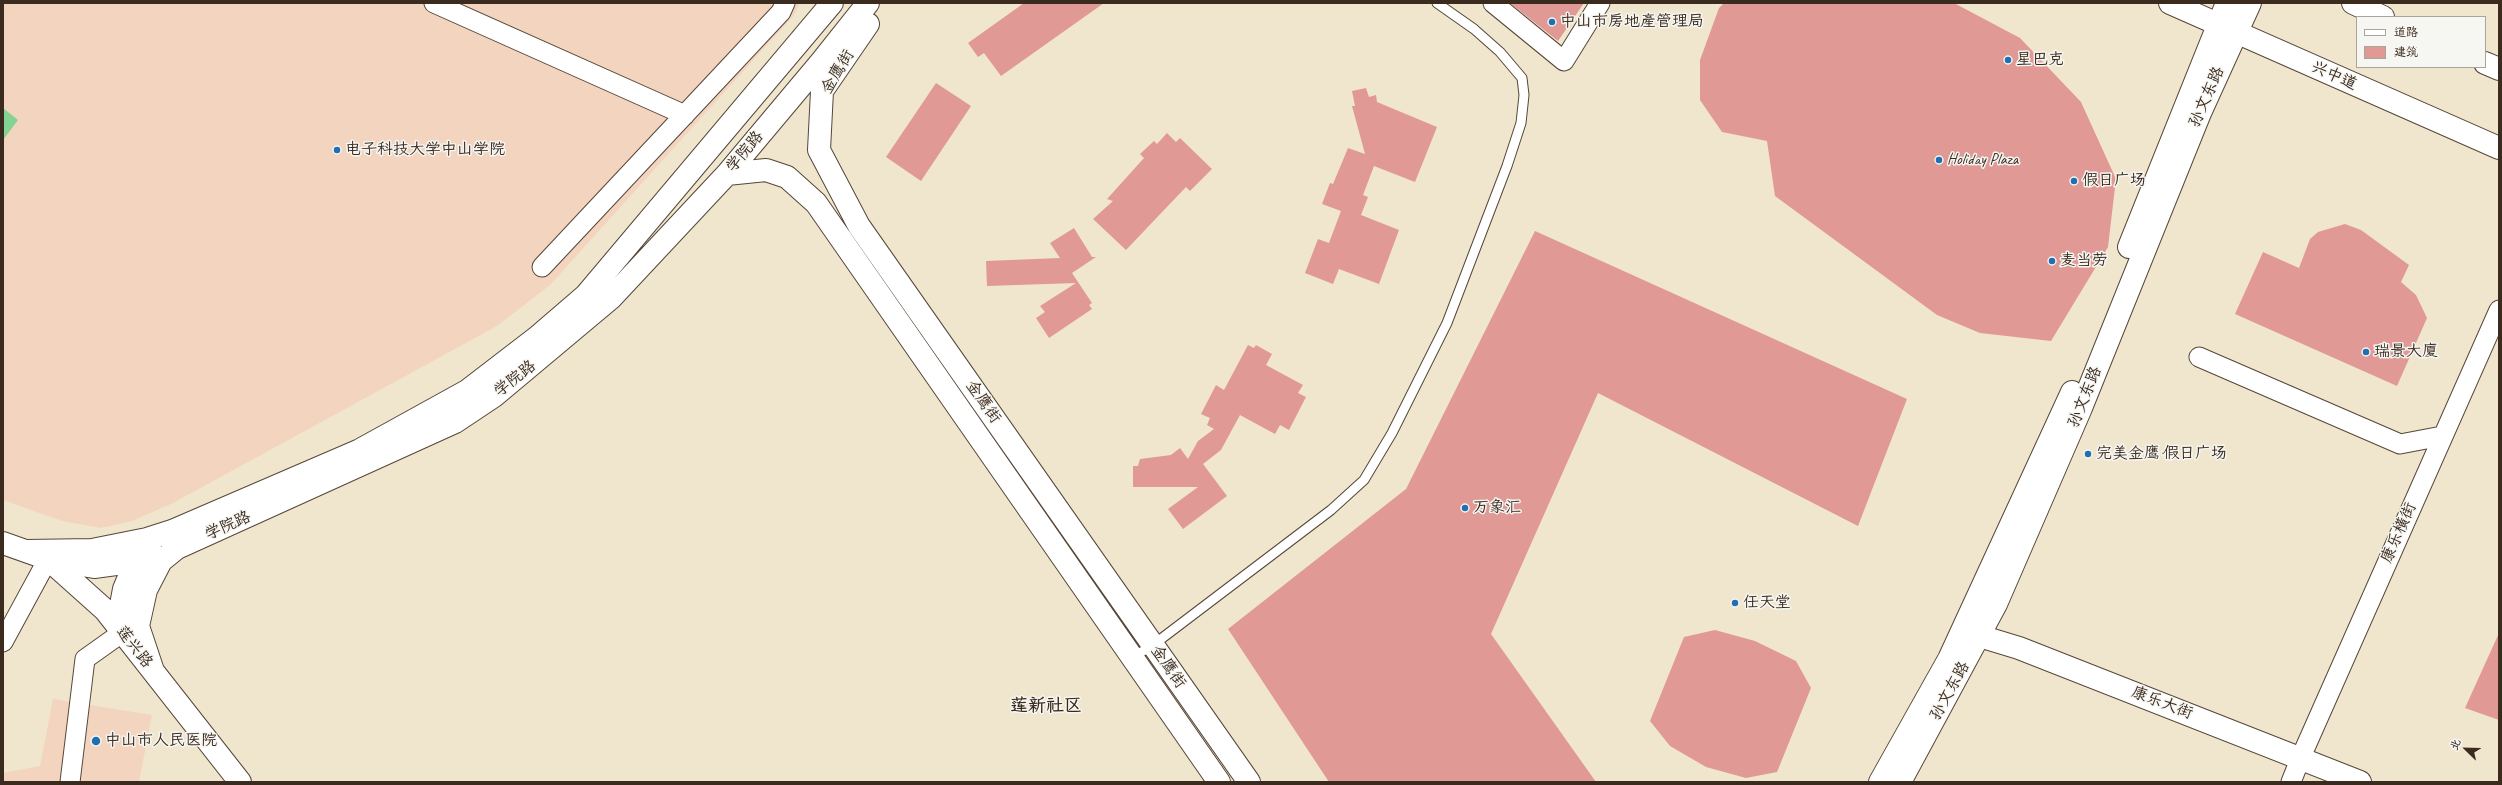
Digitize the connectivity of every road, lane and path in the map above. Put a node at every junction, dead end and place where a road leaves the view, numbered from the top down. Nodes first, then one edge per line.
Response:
1 (434, 3) edge
2 (784, 3) edge
3 (832, 3) edge
4 (868, 3) edge
5 (877, 3) edge
6 (1437, 3) edge
7 (1493, 3) edge
8 (1600, 3) edge
9 (2170, 3) edge
10 (2227, 3) edge
11 (2250, 3) edge
12 (2353, 3) edge
13 (2381, 16) edge
14 (2227, 29) junction
15 (2486, 64) edge
16 (2499, 70) edge
17 (685, 115) junction
18 (2499, 148) edge
19 (727, 174) junction
20 (542, 267) dead end
21 (2499, 310) edge
22 (2199, 357) dead end
23 (2442, 436) junction
24 (174, 540) junction
25 (3, 543) edge
26 (26, 551) junction
27 (142, 555) junction
28 (48, 559) junction
29 (122, 632) junction
30 (1971, 633) junction
31 (3, 642) edge
32 (1153, 645) junction
33 (1133, 658) junction
34 (153, 671) junction
35 (2301, 757) junction
36 (70, 782) edge
37 (240, 782) edge
38 (1219, 782) edge
39 (1249, 782) edge
40 (1880, 782) edge
41 (1900, 782) edge
42 (2292, 782) edge
43 (2360, 782) edge

1 - 17 street
2 - 17 street
3 - 24 main road, 学院路
4 - 19 main road, 学院路
5 - 32 main road, 金鹰街
6 - 32 lane
7 - 8 street
9 - 14 main road, 兴中道
10 - 14 main road, 孙文东路
11 - 14 main road, 孙文东路
12 - 13 main road
14 - 18 main road, 兴中道
14 - 30 main road, 孙文东路
15 - 16 main road
17 - 20 street
19 - 24 main road, 学院路
19 - 33 main road, 金鹰街
21 - 23 street, 康乐横街
22 - 23 street
23 - 35 street, 康乐横街
24 - 26 main road
24 - 27 main road
24 - 34 main road, 学院路
25 - 26 main road, 莲兴路
26 - 28 main road, 莲兴路
27 - 28 main road
27 - 29 main road
28 - 29 main road, 莲兴路
28 - 31 street
29 - 34 main road, 莲兴路
29 - 36 street
30 - 35 main road, 康乐大街
30 - 40 main road, 孙文东路
30 - 41 main road, 孙文东路
32 - 33 lane
32 - 39 main road, 金鹰街
33 - 38 main road, 金鹰街
34 - 37 main road, 莲兴路
35 - 42 street, 康乐横街
35 - 43 main road, 康乐大街

